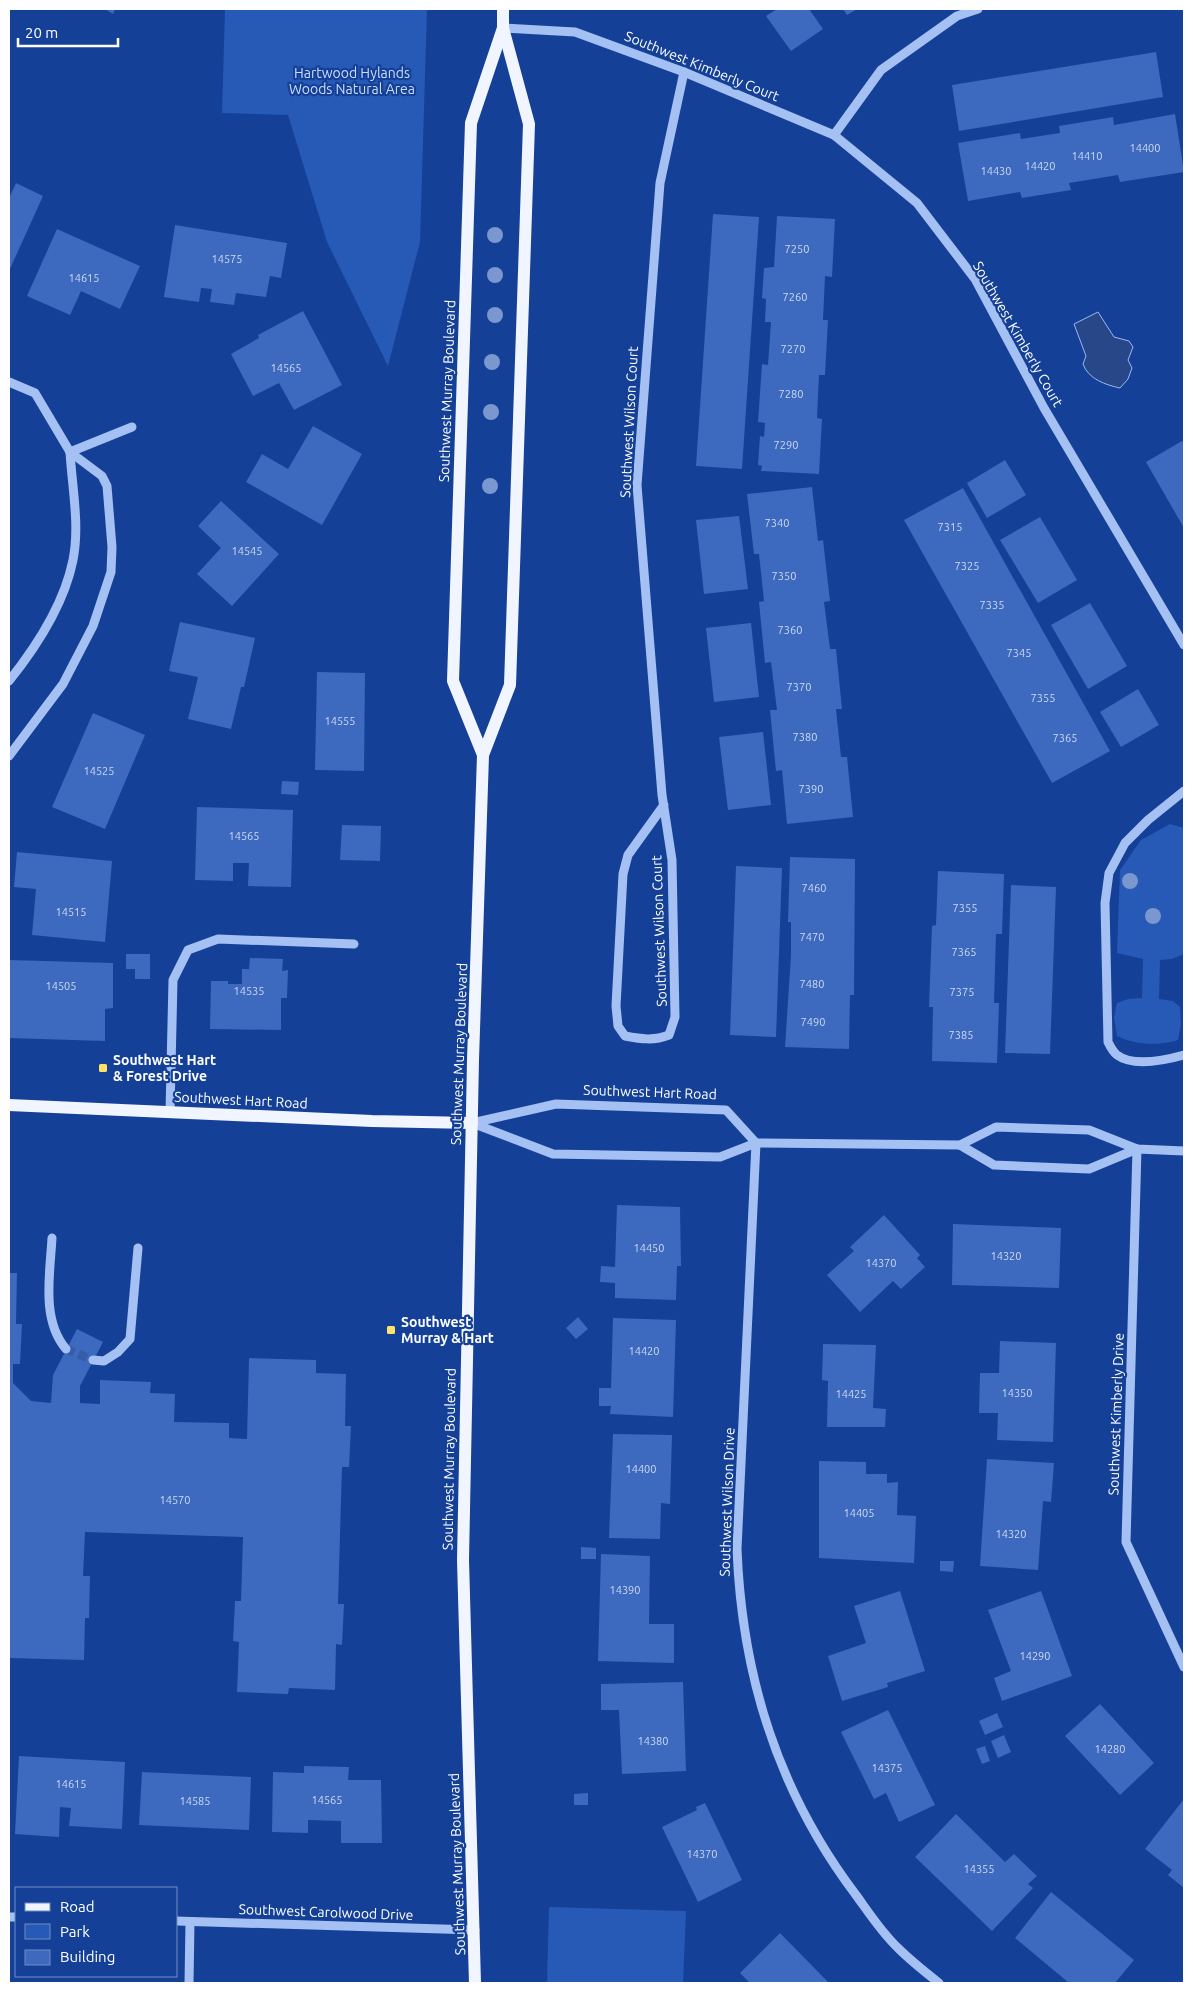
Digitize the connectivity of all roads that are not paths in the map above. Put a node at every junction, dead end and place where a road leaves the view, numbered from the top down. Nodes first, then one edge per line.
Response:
1 (503, 9) edge
2 (978, 9) edge
3 (503, 28) junction
4 (684, 72) junction
5 (834, 135) junction
6 (9, 382) edge
7 (132, 427) dead end
8 (70, 452) junction
9 (1184, 645) edge
10 (9, 681) edge
11 (483, 755) junction
12 (9, 756) edge
13 (1184, 792) edge
14 (664, 805) junction
15 (354, 944) dead end
16 (1184, 1056) edge
17 (9, 1105) edge
18 (170, 1112) junction
19 (472, 1123) junction
20 (756, 1143) junction
21 (960, 1145) junction
22 (1137, 1149) junction
23 (1184, 1150) edge
24 (52, 1238) dead end
25 (138, 1248) dead end
26 (66, 1350) tunnel mouth
27 (93, 1360) tunnel mouth
28 (1184, 1667) edge
29 (178, 1921) edge
30 (190, 1922) junction
31 (475, 1930) junction
32 (188, 1983) edge
33 (475, 1983) edge
34 (939, 1983) edge

1 - 3 main road, Southwest Murray Boulevard
2 - 5 street
3 - 4 street, Southwest Kimberly Court
3 - 11 main road, Southwest Murray Boulevard
3 - 11 main road, Southwest Murray Boulevard
4 - 5 street, Southwest Kimberly Court
4 - 14 street, Southwest Wilson Court
5 - 9 street, Southwest Kimberly Court
6 - 8 street
7 - 8 street
8 - 10 street
8 - 12 street
11 - 19 main road, Southwest Murray Boulevard
13 - 16 street
14 - 14 street, Southwest Wilson Court
15 - 18 street
17 - 18 main road, Southwest Hart Road
18 - 19 main road, Southwest Hart Road
19 - 20 street, Southwest Hart Road
19 - 20 street, Southwest Hart Road
19 - 31 main road, Southwest Murray Boulevard
20 - 21 street, Southwest Hart Road
20 - 34 street, Southwest Wilson Drive
21 - 22 street, Southwest Hart Road
21 - 22 street, Southwest Hart Road
22 - 23 street, Southwest Hart Road
22 - 28 street, Southwest Kimberly Drive
24 - 26 street
25 - 27 street
29 - 30 street, Southwest Carolwood Drive
30 - 31 street, Southwest Carolwood Drive
30 - 32 street
31 - 33 main road, Southwest Murray Boulevard

